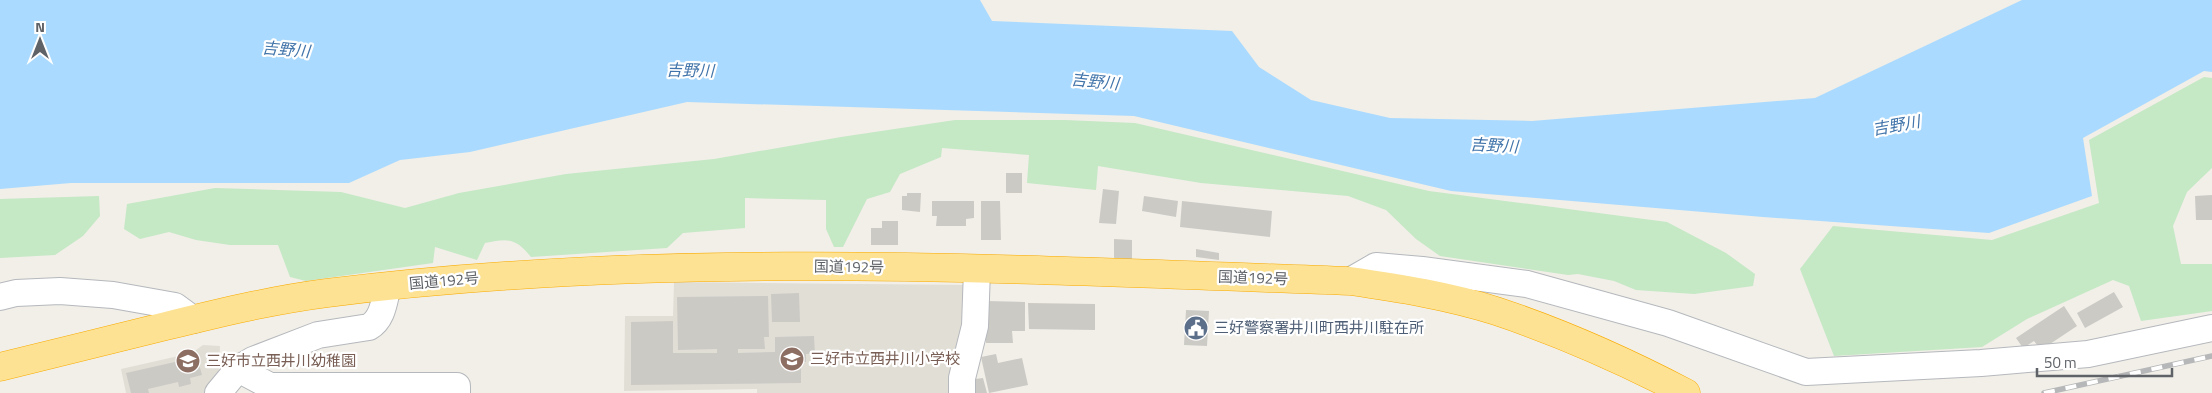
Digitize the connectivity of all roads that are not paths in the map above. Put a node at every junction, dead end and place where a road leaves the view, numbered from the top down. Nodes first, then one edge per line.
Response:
1 (977, 270) junction
2 (1350, 281) junction
3 (388, 286) junction
4 (0, 297) edge
5 (194, 320) junction
6 (2212, 328) edge
7 (0, 367) edge
8 (238, 369) junction
9 (1675, 387) edge
10 (218, 393) edge
11 (457, 393) edge
12 (962, 393) edge

1 - 2 highway, 国道192号
1 - 3 highway, 国道192号
1 - 12 street
2 - 6 street
2 - 9 highway, 国道192号
3 - 5 highway, 国道192号
3 - 8 street
4 - 5 street
5 - 7 highway, 国道192号
8 - 10 street
8 - 11 street

